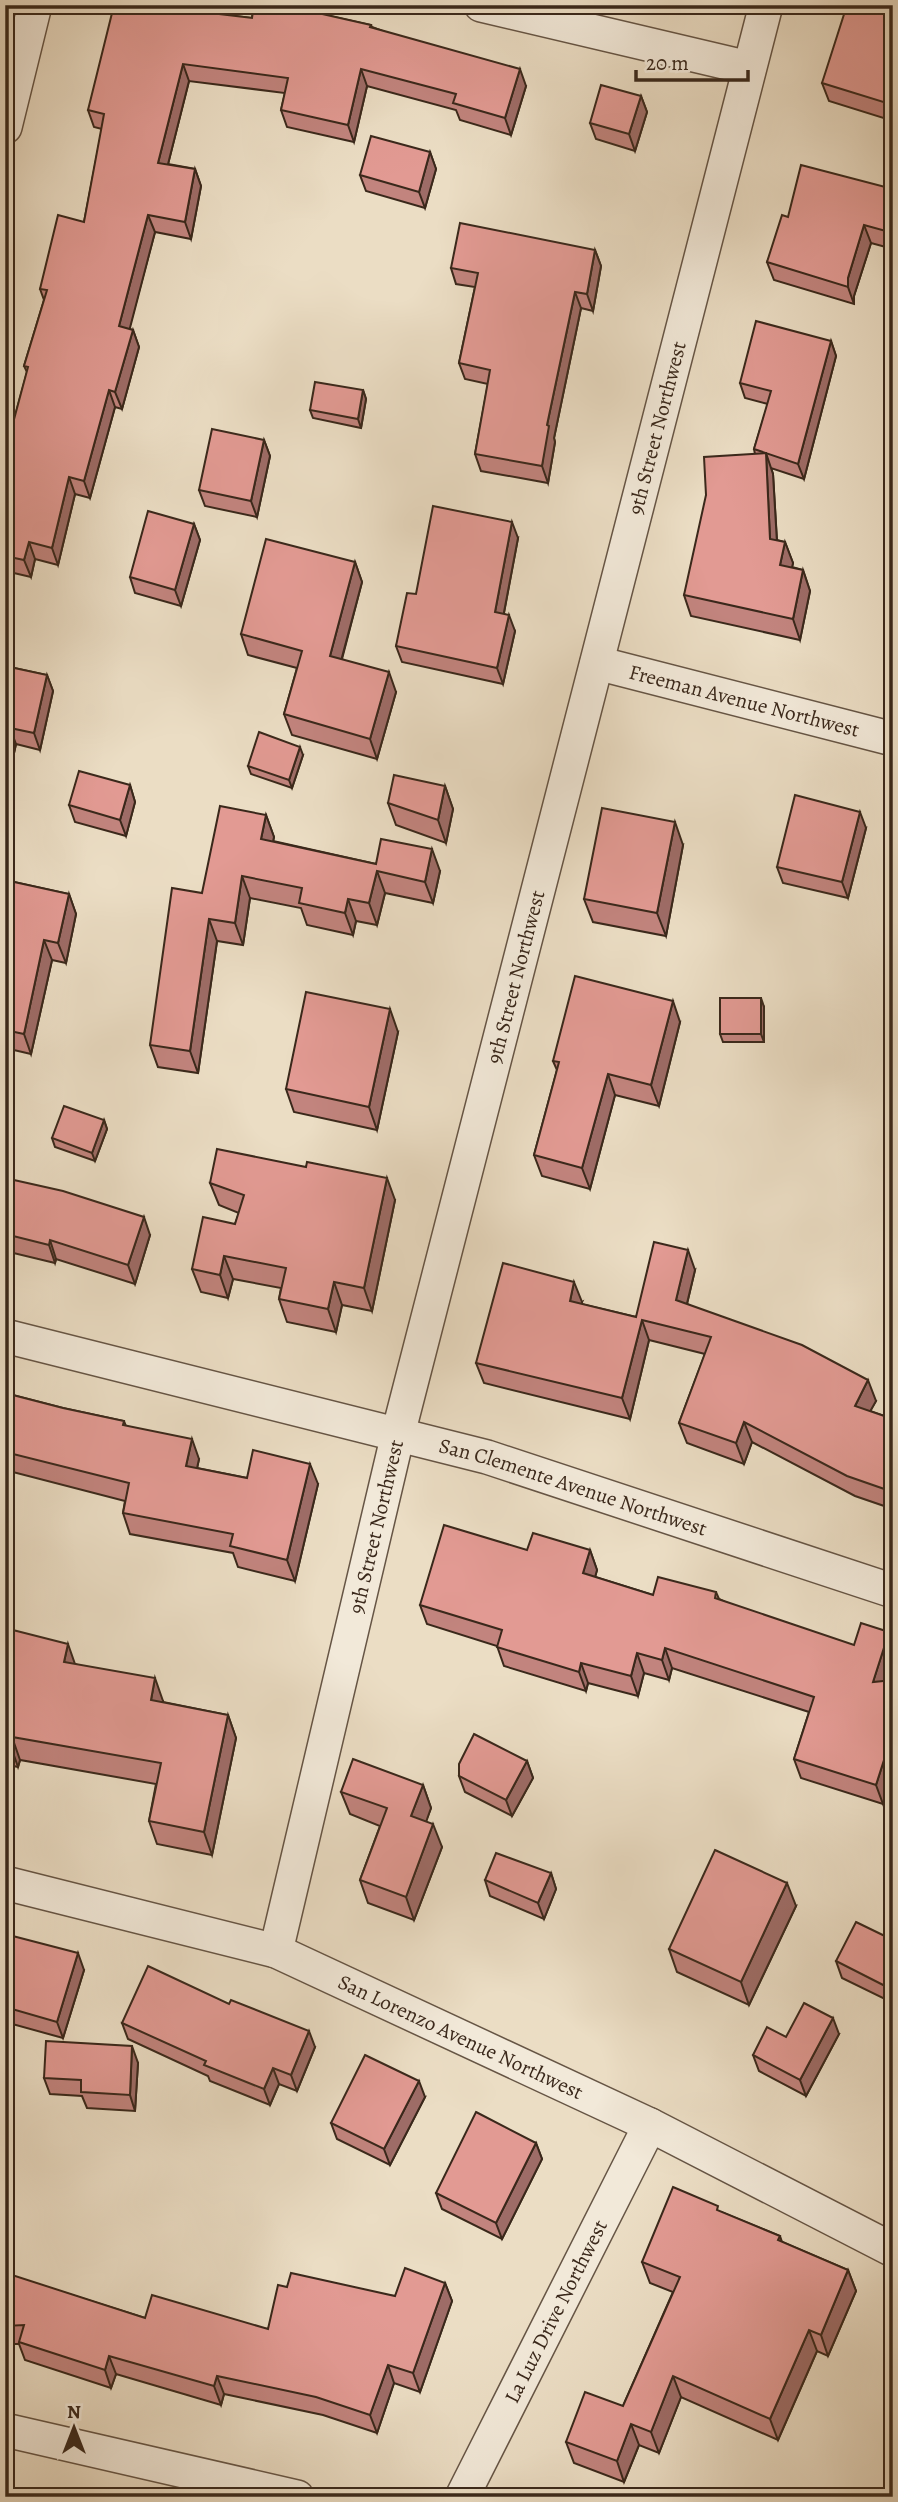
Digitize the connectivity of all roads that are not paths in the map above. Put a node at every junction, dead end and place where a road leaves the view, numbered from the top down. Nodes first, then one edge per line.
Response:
1 (35, 5) edge
2 (481, 5) edge
3 (766, 5) edge
4 (749, 68) junction
5 (5, 127) edge
6 (597, 663) junction
7 (893, 739) edge
8 (5, 1336) edge
9 (398, 1434) junction
10 (893, 1591) edge
11 (5, 1884) edge
12 (276, 1951) junction
13 (650, 2125) junction
14 (893, 2250) edge
15 (5, 2430) edge
16 (297, 2497) edge
17 (462, 2497) edge

1 - 5 street
2 - 4 street
3 - 4 street, 9th Street Northwest
4 - 6 street, 9th Street Northwest
6 - 7 street, Freeman Avenue Northwest
6 - 9 street, 9th Street Northwest
8 - 9 street, San Clemente Avenue Northwest
9 - 10 street, San Clemente Avenue Northwest
9 - 12 street, 9th Street Northwest
11 - 12 street, San Lorenzo Avenue Northwest
12 - 13 street, San Lorenzo Avenue Northwest
13 - 14 street, San Lorenzo Avenue Northwest
13 - 17 street, La Luz Drive Northwest
15 - 16 street

